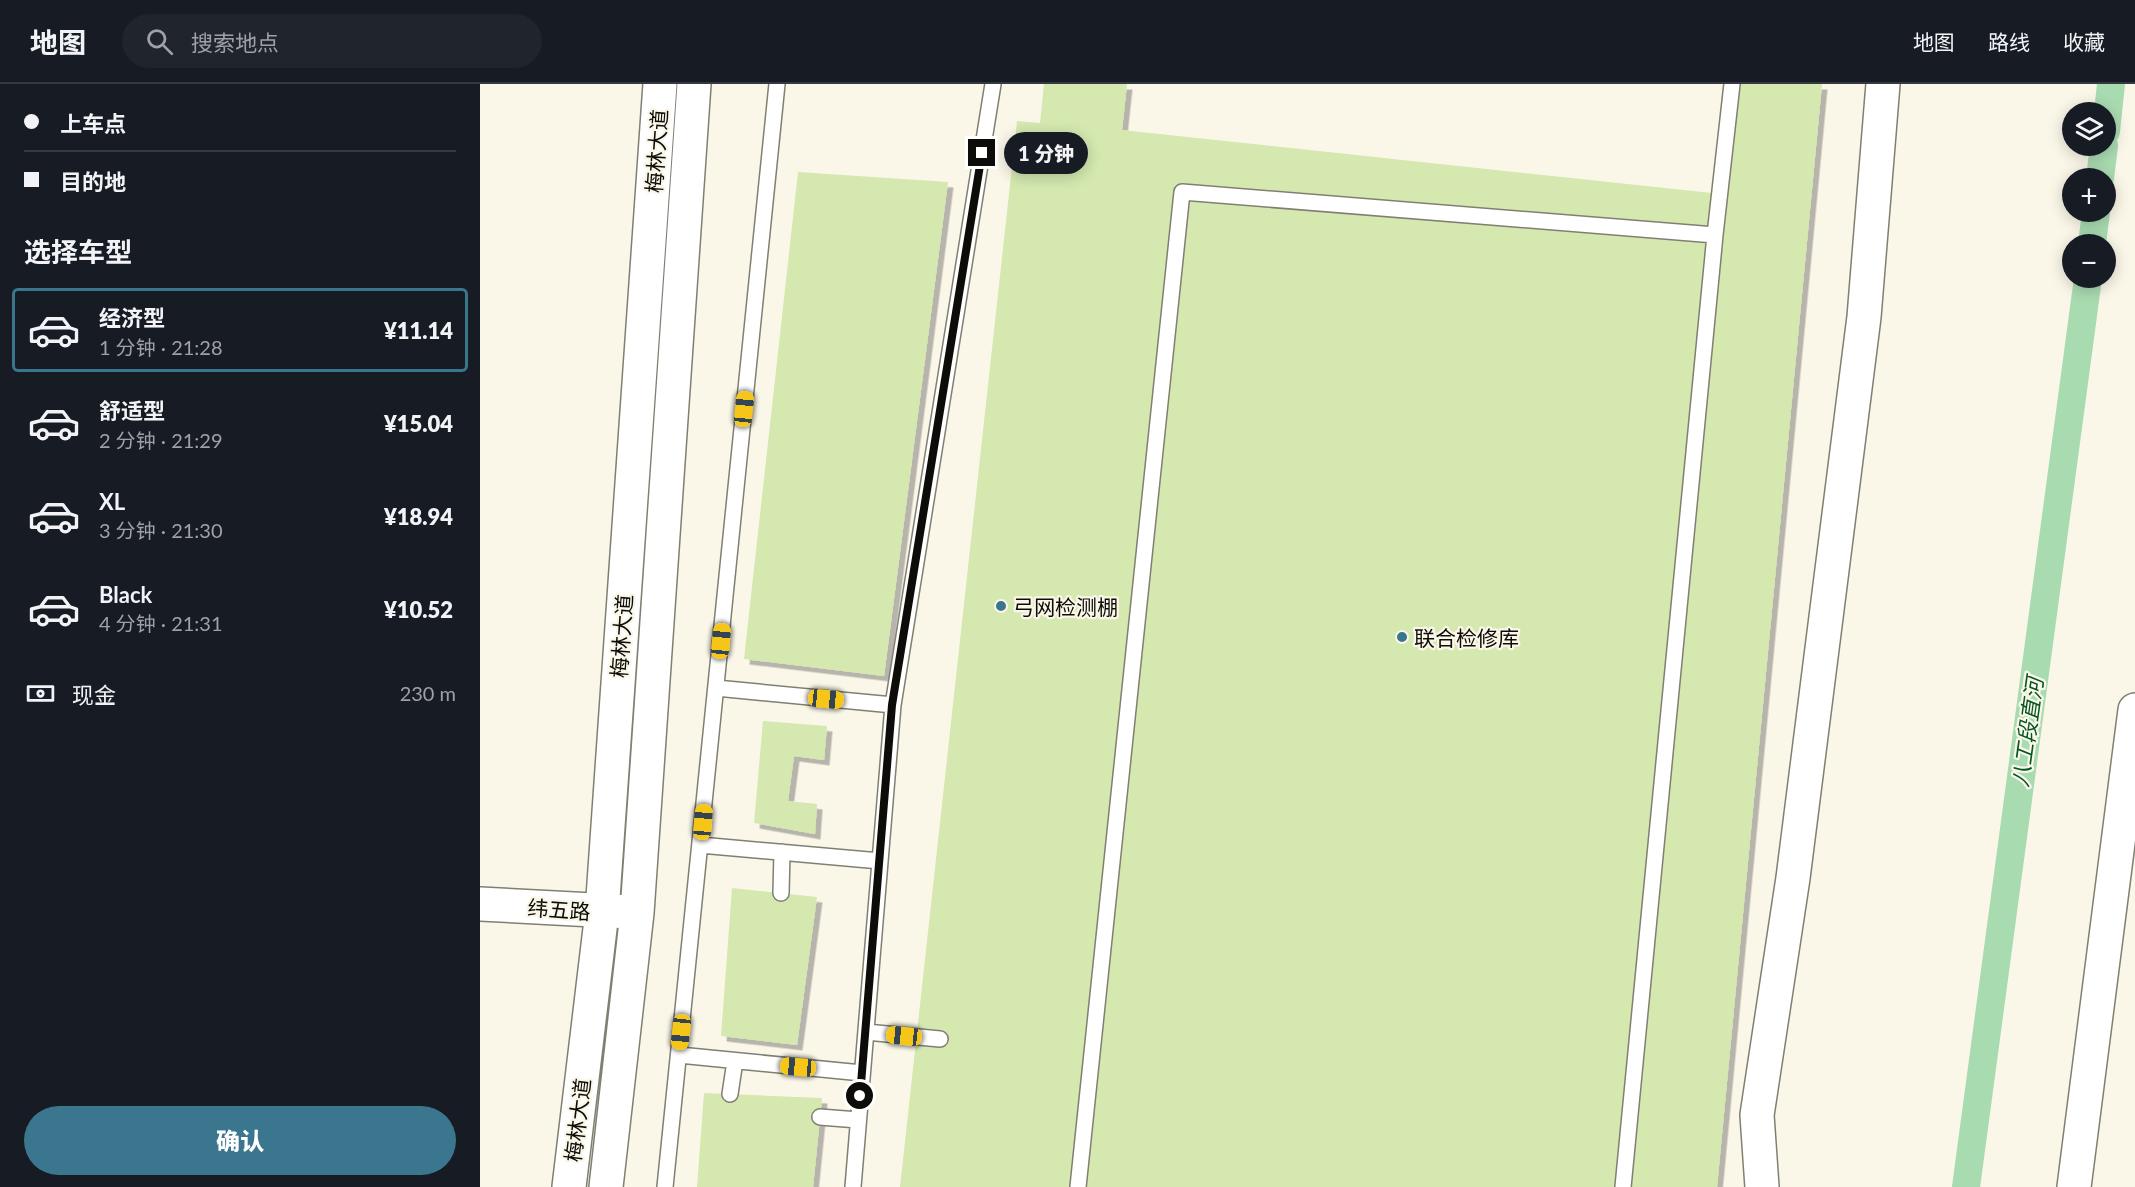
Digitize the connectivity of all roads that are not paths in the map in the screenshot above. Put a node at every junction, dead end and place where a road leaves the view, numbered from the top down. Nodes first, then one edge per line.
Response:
1 (660, 84) edge
2 (694, 84) edge
3 (777, 84) edge
4 (993, 84) edge
5 (1732, 84) edge
6 (1883, 84) edge
7 (1715, 235) junction
8 (716, 688) junction
9 (892, 705) junction
10 (2135, 710) edge
11 (700, 844) junction
12 (782, 852) junction
13 (880, 861) junction
14 (782, 893) dead end
15 (480, 904) edge
16 (602, 912) junction
17 (637, 912) junction
18 (866, 1032) junction
19 (940, 1039) dead end
20 (679, 1055) junction
21 (735, 1061) junction
22 (862, 1073) junction
23 (730, 1094) dead end
24 (820, 1117) dead end
25 (858, 1120) junction
26 (569, 1187) edge
27 (606, 1187) edge
28 (666, 1187) edge
29 (853, 1187) edge
30 (1078, 1187) edge
31 (1623, 1187) edge
32 (1762, 1187) edge
33 (2074, 1187) edge

1 - 16 main road, 梅林大道
2 - 17 main road, 梅林大道
3 - 8 lane
4 - 9 lane
5 - 7 lane
6 - 32 main road
7 - 30 lane
7 - 31 lane
8 - 9 lane
8 - 11 lane
9 - 13 lane
10 - 33 main road
11 - 12 lane
11 - 20 lane
12 - 13 lane
12 - 14 lane
13 - 18 lane
15 - 16 main road, 纬五路
16 - 17 main road, 纬五路
16 - 26 main road, 梅林大道
17 - 27 main road, 梅林大道
18 - 19 lane
18 - 22 lane
20 - 21 lane
20 - 28 lane
21 - 22 lane
21 - 23 lane
22 - 25 lane
24 - 25 lane
25 - 29 lane

